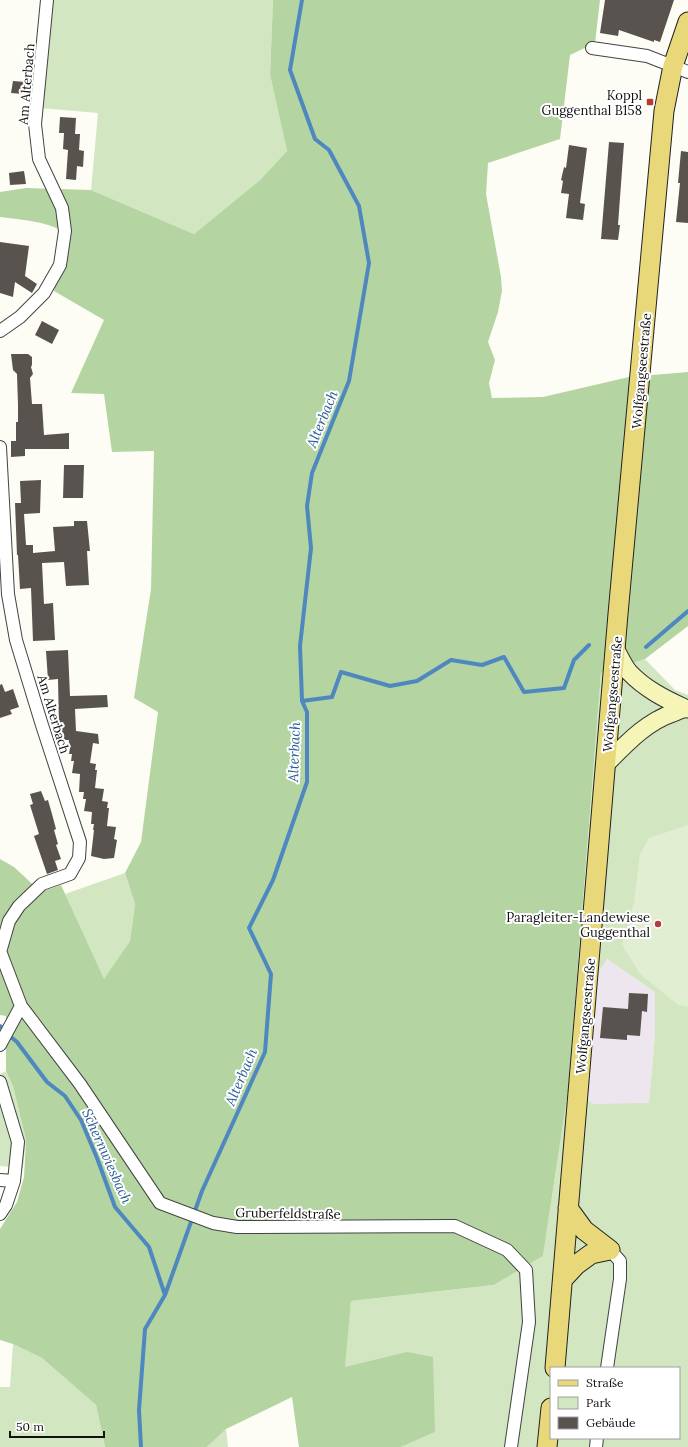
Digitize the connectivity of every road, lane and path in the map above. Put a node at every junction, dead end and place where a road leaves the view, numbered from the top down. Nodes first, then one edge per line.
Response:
1 (47, 0) edge
2 (688, 22) edge
3 (592, 48) dead end
4 (680, 69) edge
5 (0, 331) edge
6 (0, 447) edge
7 (616, 650) junction
8 (687, 708) edge
9 (606, 764) junction
10 (0, 952) edge
11 (21, 1006) junction
12 (6, 1021) edge
13 (0, 1045) edge
14 (0, 1082) edge
15 (0, 1180) edge
16 (14, 1181) junction
17 (568, 1208) junction
18 (0, 1214) edge
19 (610, 1250) junction
20 (563, 1279) junction
21 (555, 1367) edge
22 (607, 1367) edge
23 (550, 1418) edge
24 (512, 1447) edge
25 (547, 1447) edge

1 - 5 street, Am Alterbach
2 - 4 main road, Wolfgangseestraße
3 - 4 street
4 - 7 main road, Wolfgangseestraße
6 - 10 street, Am Alterbach
7 - 8 main road
7 - 9 main road, Wolfgangseestraße
8 - 9 main road
9 - 17 main road, Wolfgangseestraße
10 - 11 street, Gruberfeldstraße
11 - 12 street
11 - 24 street, Gruberfeldstraße
12 - 13 street
14 - 16 street
15 - 16 street
16 - 18 street
17 - 19 main road
17 - 20 main road, Wolfgangseestraße
19 - 20 main road
19 - 22 street
20 - 21 main road, Wolfgangseestraße
23 - 25 main road

